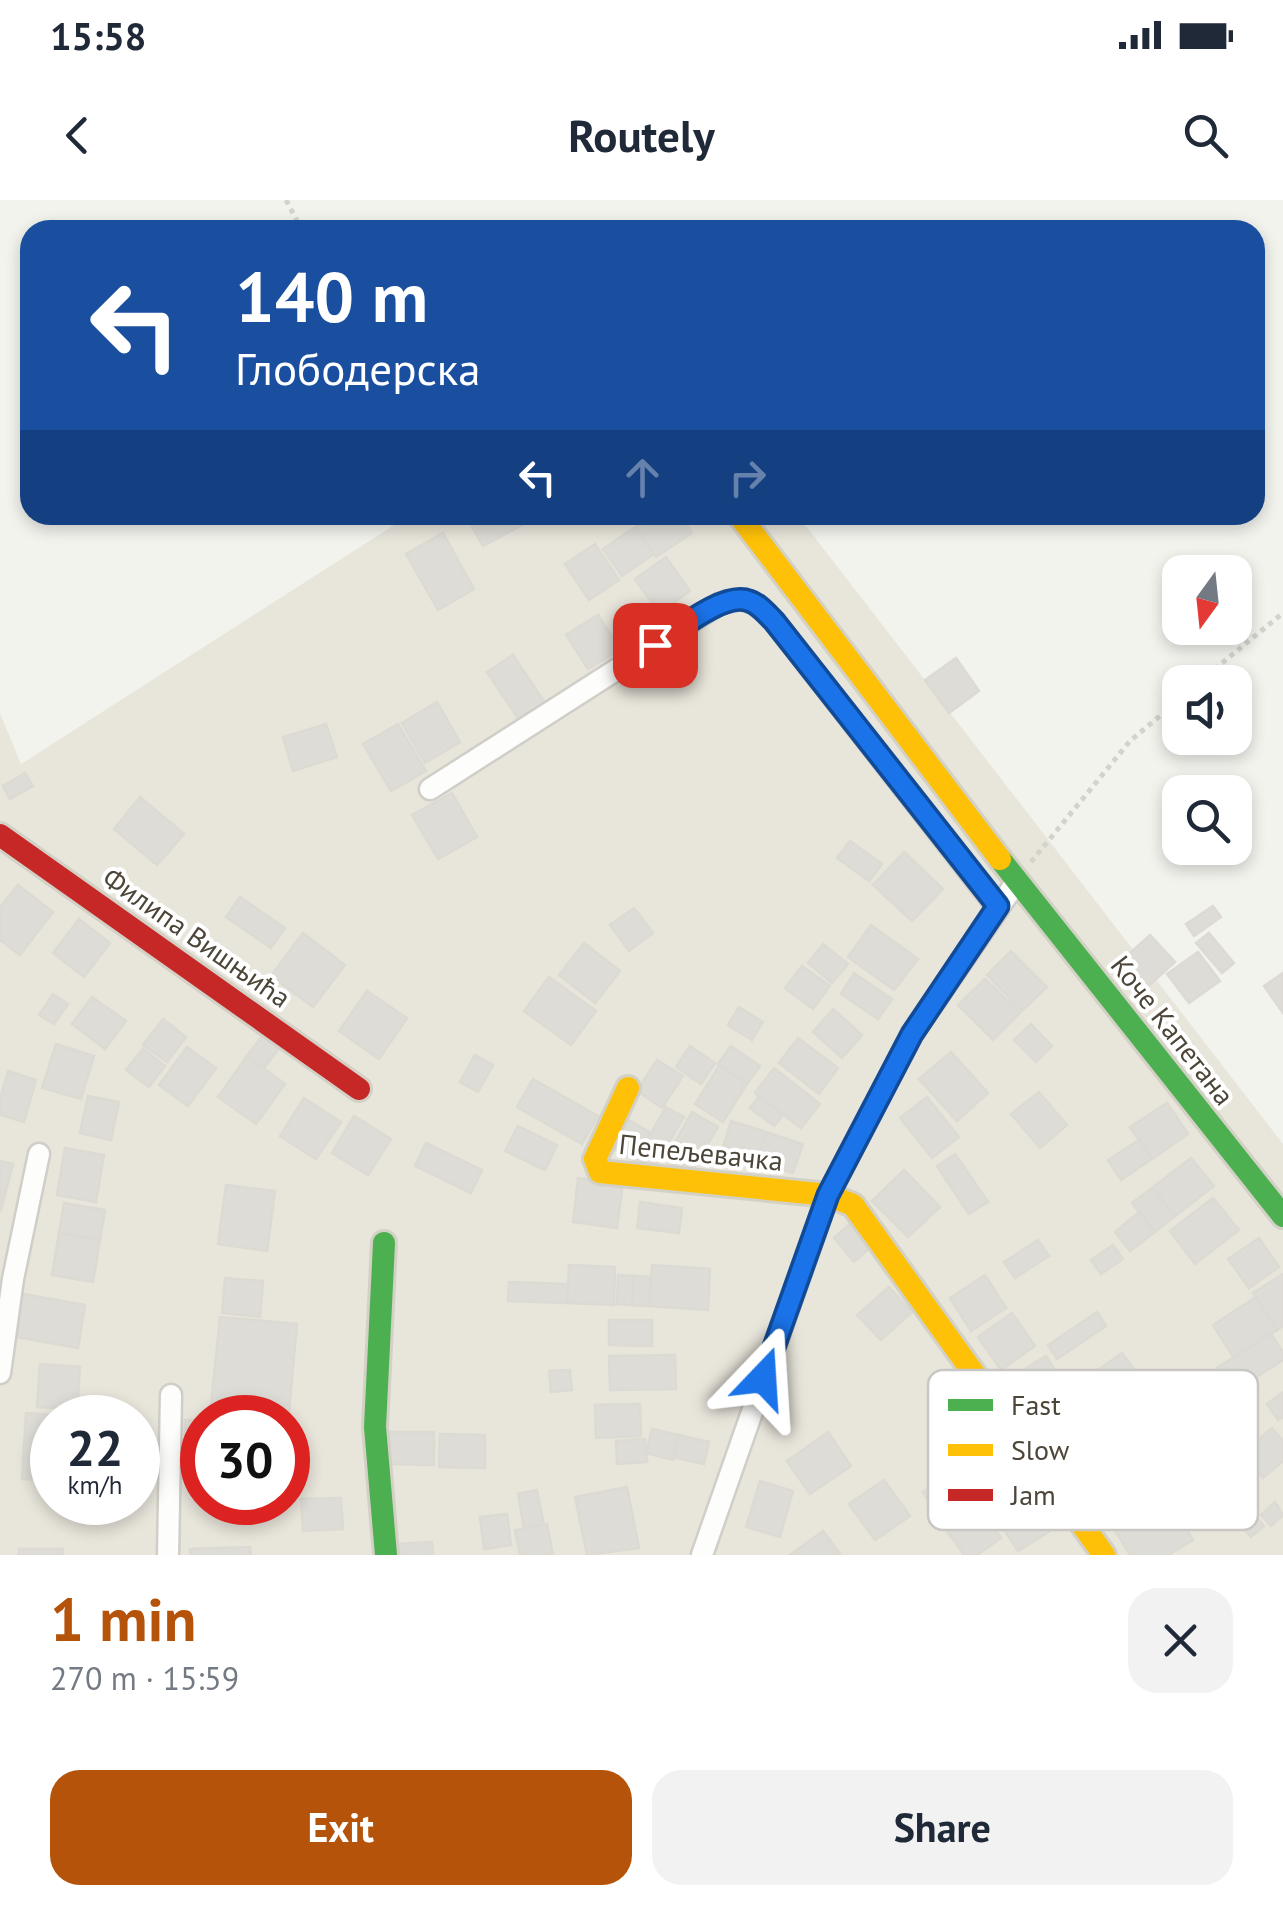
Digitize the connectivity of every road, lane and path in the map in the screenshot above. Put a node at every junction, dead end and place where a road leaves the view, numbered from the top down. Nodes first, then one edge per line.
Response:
1 (747, 525) edge
2 (1283, 613) edge
3 (1220, 665) edge
4 (1162, 714) edge
5 (430, 789) dead end
6 (0, 835) edge
7 (1017, 881) junction
8 (998, 906) junction
9 (628, 1088) dead end
10 (359, 1090) dead end
11 (39, 1154) dead end
12 (828, 1195) junction
13 (1283, 1216) edge
14 (384, 1243) dead end
15 (971, 1370) edge
16 (0, 1372) edge
17 (171, 1395) dead end
18 (1086, 1530) edge
19 (168, 1555) edge
20 (386, 1555) edge
21 (702, 1555) edge
22 (1104, 1555) edge

1 - 7 street, Коче Капетана
2 - 3 path
4 - 7 path
5 - 8 street
6 - 10 street, Филипа Вишњића
7 - 8 street
7 - 13 street, Коче Капетана
8 - 12 street
9 - 12 street, Пепељевачка
11 - 16 street
12 - 15 street
12 - 21 street
14 - 20 street
17 - 19 street
18 - 22 street

